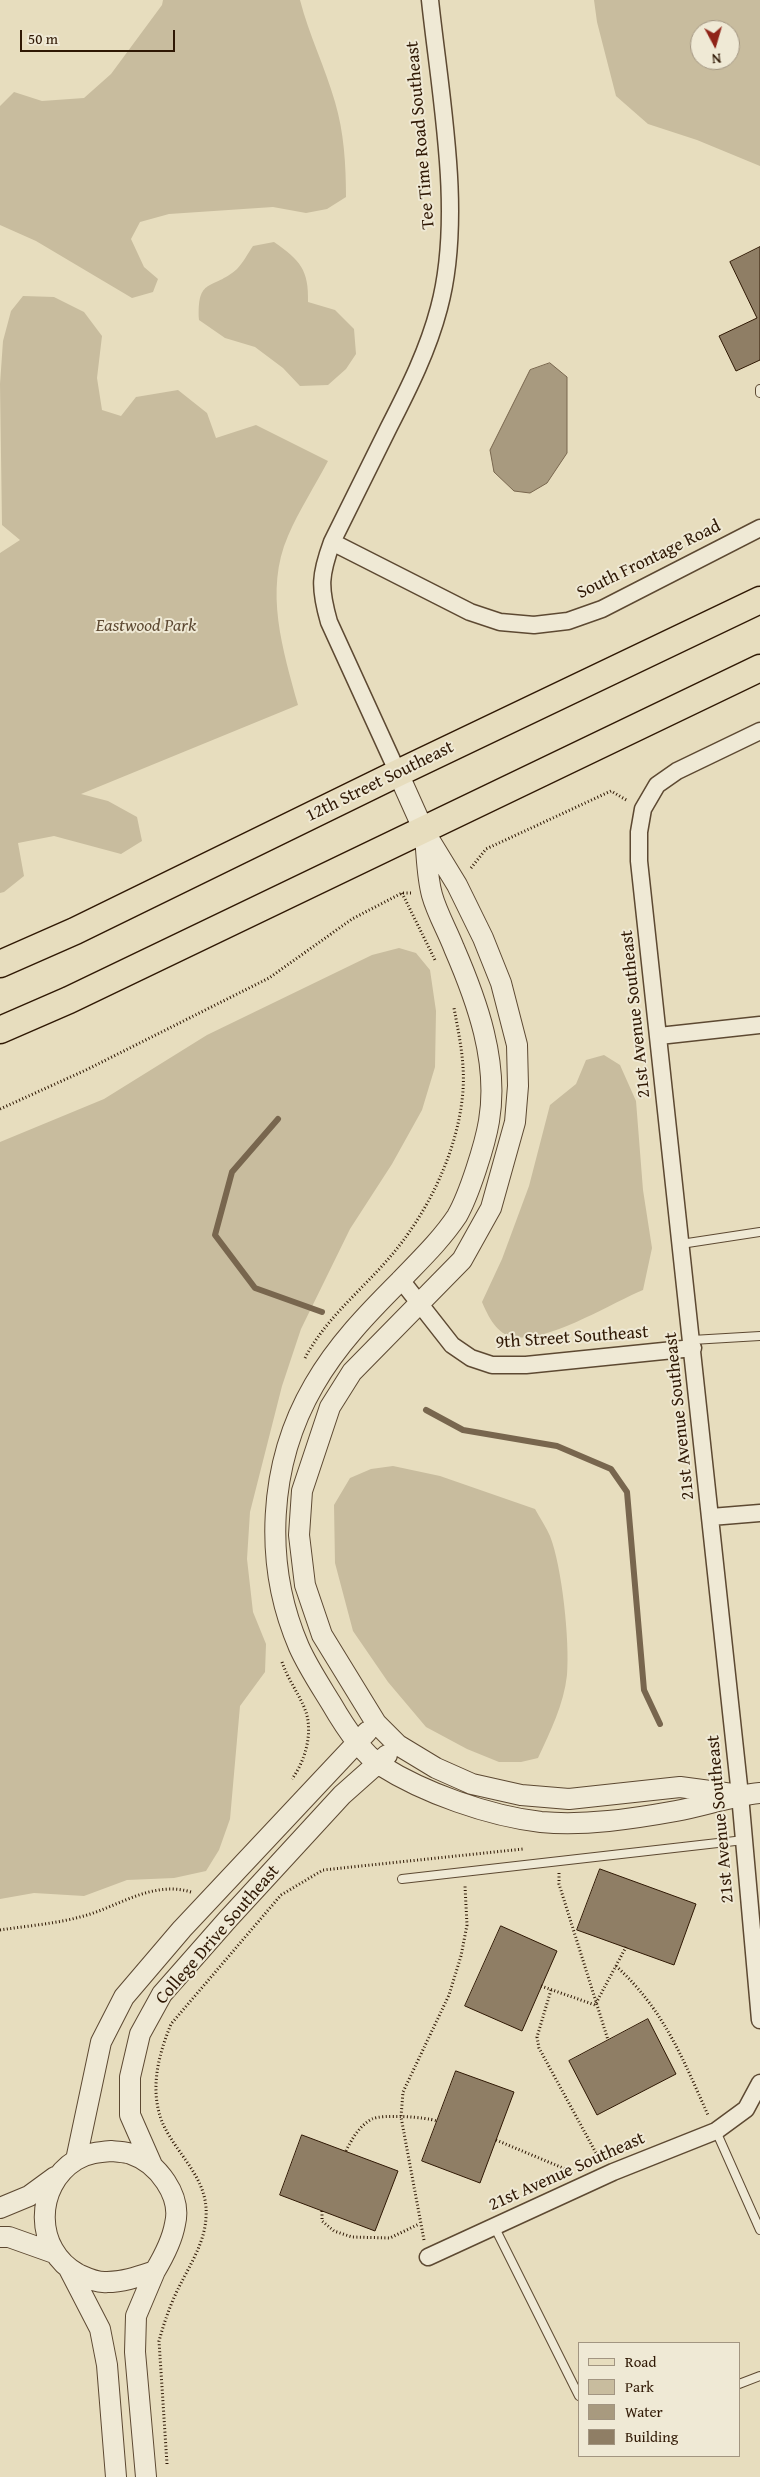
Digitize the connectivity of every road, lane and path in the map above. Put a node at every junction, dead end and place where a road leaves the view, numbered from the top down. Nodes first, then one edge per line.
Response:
1 (430, 0) edge
2 (760, 389) edge
3 (760, 393) edge
4 (760, 528) edge
5 (332, 542) junction
6 (760, 600) edge
7 (760, 668) edge
8 (760, 731) edge
9 (398, 773) junction
10 (643, 809) junction
11 (424, 831) junction
12 (457, 885) junction
13 (432, 894) junction
14 (0, 964) edge
15 (760, 1025) edge
16 (0, 1030) edge
17 (659, 1036) junction
18 (0, 1109) edge
19 (760, 1232) edge
20 (681, 1244) junction
21 (401, 1280) junction
22 (418, 1305) junction
23 (760, 1336) edge
24 (692, 1344) junction
25 (760, 1513) edge
26 (711, 1517) junction
27 (376, 1723) junction
28 (358, 1741) junction
29 (398, 1745) junction
30 (377, 1763) junction
31 (760, 1793) edge
32 (740, 1795) junction
33 (744, 1840) junction
34 (559, 1860) junction
35 (463, 1872) junction
36 (402, 1879) dead end
37 (208, 1901) junction
38 (228, 1919) junction
39 (0, 1930) edge
40 (243, 1942) dead end
41 (626, 1947) dead end
42 (616, 1966) junction
43 (541, 1986) dead end
44 (552, 1990) junction
45 (595, 2005) junction
46 (760, 2020) edge
47 (608, 2040) dead end
48 (760, 2083) edge
49 (401, 2117) junction
50 (437, 2121) dead end
51 (716, 2131) junction
52 (496, 2140) dead end
53 (346, 2151) dead end
54 (76, 2160) junction
55 (152, 2165) junction
56 (614, 2172) junction
57 (59, 2174) junction
58 (585, 2185) junction
59 (0, 2208) edge
60 (322, 2211) dead end
61 (420, 2224) junction
62 (494, 2226) junction
63 (760, 2230) edge
64 (0, 2237) edge
65 (54, 2253) junction
66 (428, 2257) joint
67 (69, 2268) junction
68 (155, 2270) junction
69 (760, 2376) edge
70 (740, 2384) edge
71 (578, 2394) edge
72 (116, 2477) edge
73 (146, 2477) edge

1 - 5 street, Tee Time Road Southeast
2 - 3 lane
4 - 5 street, South Frontage Road
5 - 9 street, Tee Time Road Southeast
6 - 9 main road, 12th Street Southeast
7 - 11 main road
8 - 10 street
9 - 11 street
9 - 14 main road, 12th Street Southeast
10 - 12 path
10 - 17 street, 21st Avenue Southeast
11 - 12 street
11 - 13 street
11 - 16 main road
12 - 22 street
13 - 18 path
13 - 21 street
15 - 17 street
17 - 20 street, 21st Avenue Southeast
19 - 20 lane
20 - 24 street, 21st Avenue Southeast
21 - 22 street, 9th Street Southeast
21 - 28 street
22 - 24 street, 9th Street Southeast
22 - 27 street
23 - 24 lane
24 - 26 street, 21st Avenue Southeast
25 - 26 street
26 - 32 street, 21st Avenue Southeast
27 - 28 street, College Drive Southeast
27 - 29 street
28 - 30 street
28 - 37 street, College Drive Southeast
29 - 30 street, College Drive Southeast
29 - 32 street
30 - 32 street
30 - 38 street, College Drive Southeast
31 - 32 street
32 - 33 street, 21st Avenue Southeast
33 - 34 lane
33 - 46 street, 21st Avenue Southeast
34 - 35 lane
34 - 45 path
35 - 36 lane
35 - 49 path
37 - 39 path
37 - 54 street, College Drive Southeast
38 - 40 path
38 - 55 street, College Drive Southeast
41 - 42 path
42 - 45 path
42 - 51 path
43 - 44 path
44 - 45 path
44 - 56 path
45 - 47 path
48 - 51 street, 21st Avenue Southeast
49 - 50 path
49 - 53 path
49 - 61 path
51 - 56 street, 21st Avenue Southeast
51 - 63 lane
52 - 58 path
54 - 55 street
54 - 57 street
55 - 68 street
56 - 58 street, 21st Avenue Southeast
57 - 59 street
57 - 65 street
58 - 62 street, 21st Avenue Southeast
60 - 61 path
61 - 66 path
62 - 66 street, 21st Avenue Southeast
62 - 71 lane
64 - 65 street
65 - 67 street
67 - 68 street
67 - 72 street
68 - 73 street
69 - 70 lane

